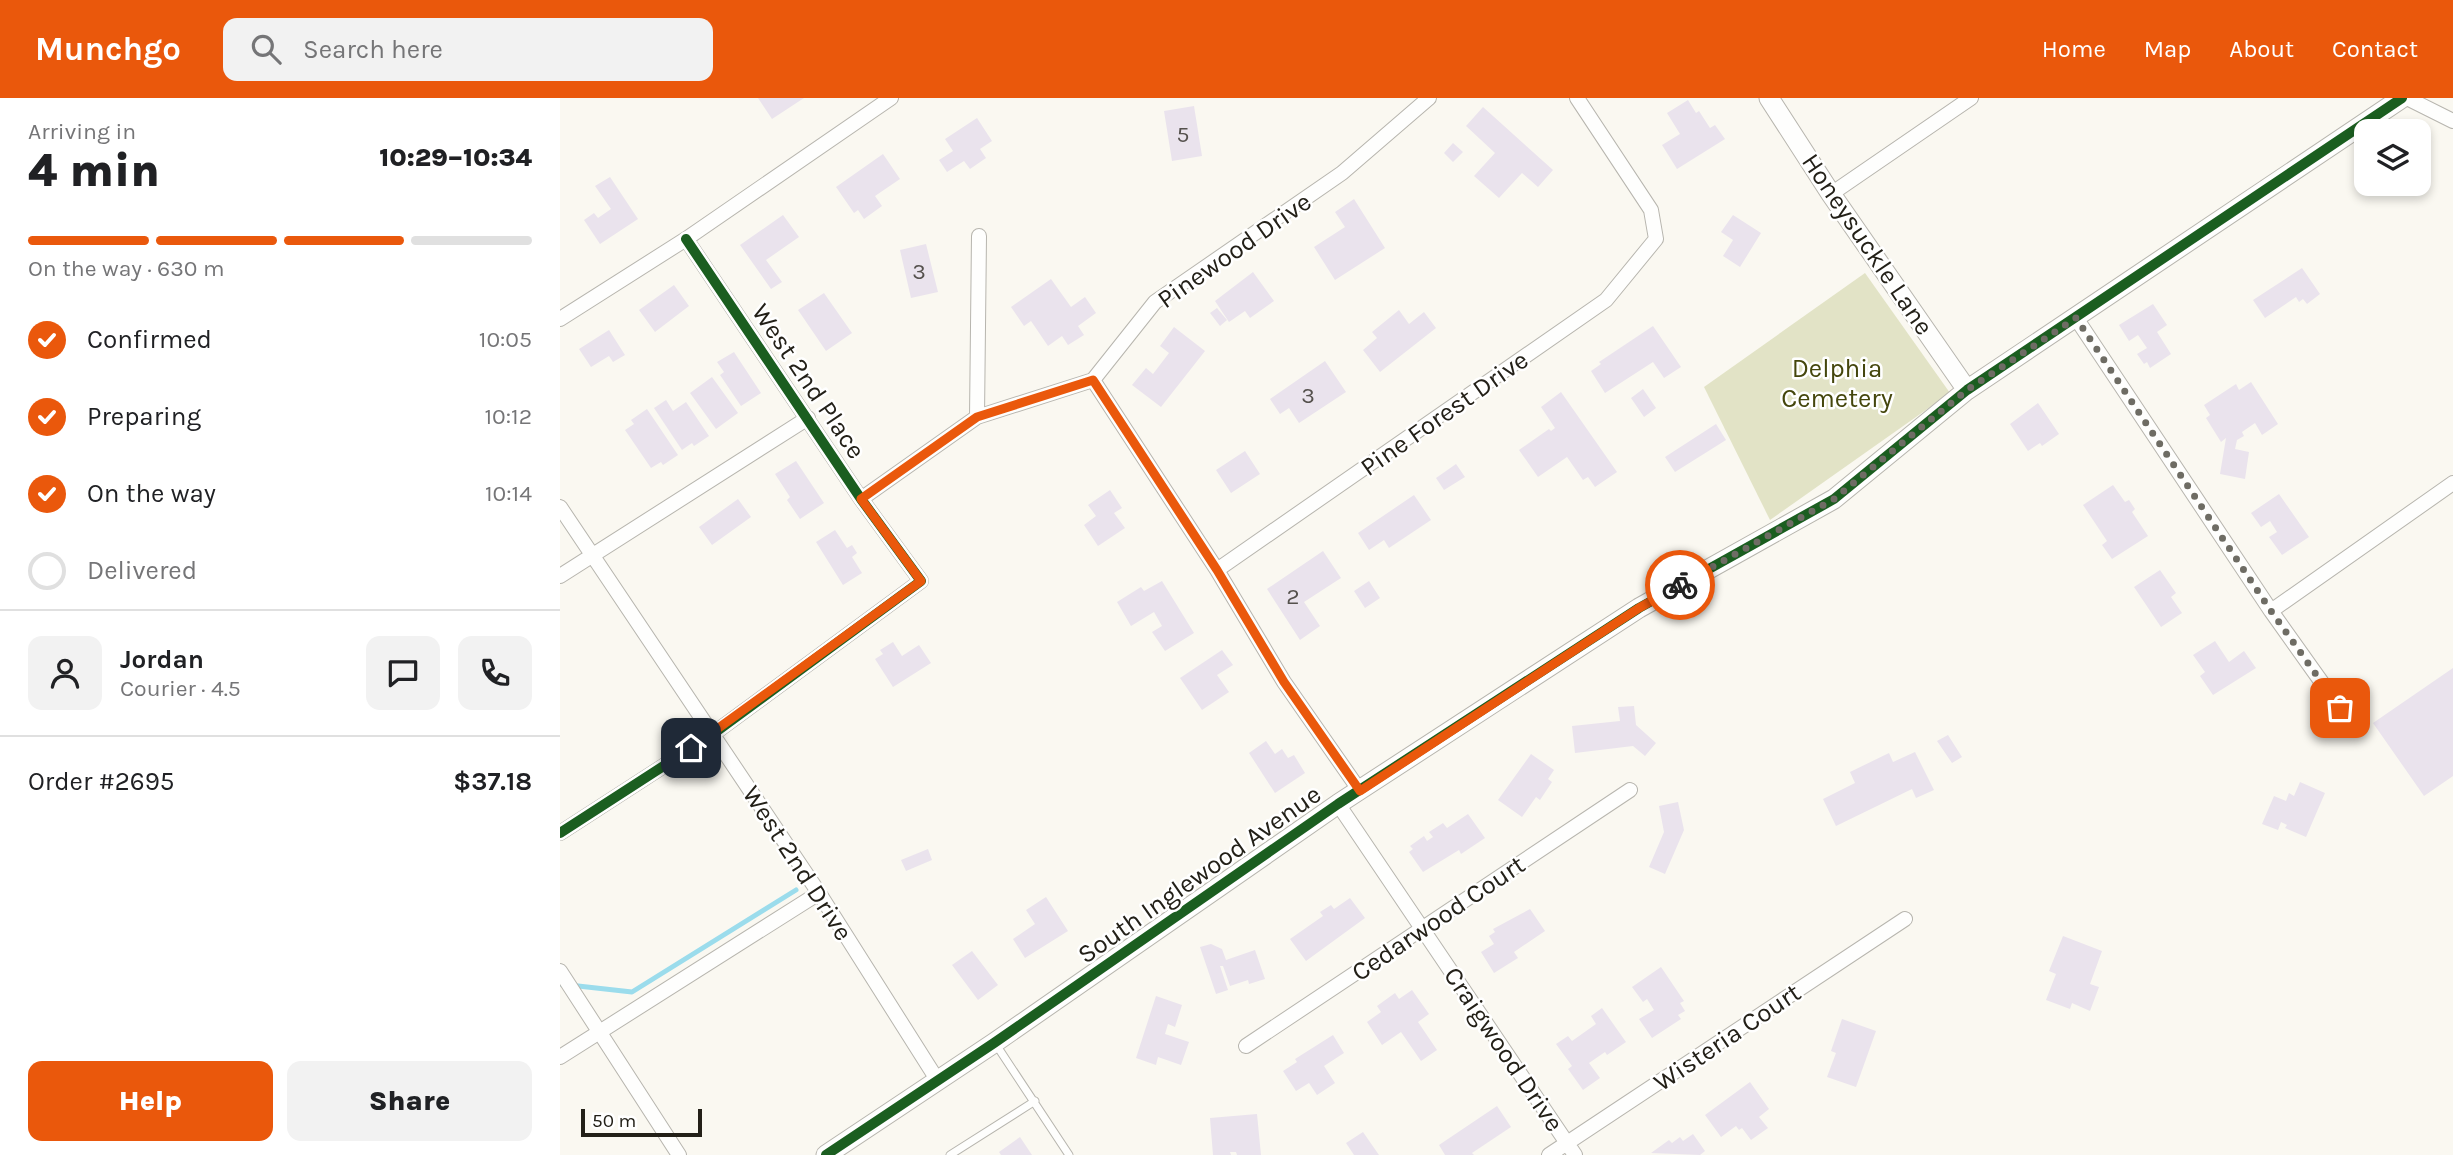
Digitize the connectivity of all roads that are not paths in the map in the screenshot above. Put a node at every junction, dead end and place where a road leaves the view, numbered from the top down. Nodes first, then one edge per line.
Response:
1 (891, 98) edge
2 (1429, 98) edge
3 (1577, 98) edge
4 (1769, 98) edge
5 (1971, 98) edge
6 (2405, 98) edge
7 (2453, 121) edge
8 (1831, 194) junction
9 (978, 236) dead end
10 (686, 239) junction
11 (2076, 318) junction
12 (560, 319) edge
13 (1093, 380) junction
14 (1967, 390) junction
15 (977, 417) junction
16 (808, 418) junction
17 (2453, 482) edge
18 (861, 499) junction
19 (560, 507) edge
20 (592, 555) junction
21 (1217, 570) junction
22 (560, 576) edge
23 (2271, 611) junction
24 (2340, 708) dead end
25 (713, 734) junction
26 (1630, 790) dead end
27 (1360, 791) junction
28 (1338, 804) junction
29 (560, 833) edge
30 (819, 893) junction
31 (1905, 919) dead end
32 (1422, 929) junction
33 (560, 972) edge
34 (598, 1031) junction
35 (994, 1043) junction
36 (1246, 1046) dead end
37 (560, 1057) edge
38 (938, 1081) junction
39 (1034, 1101) junction
40 (1571, 1149) edge
41 (679, 1155) edge
42 (826, 1155) edge
43 (950, 1155) edge
44 (1069, 1155) edge
45 (1549, 1155) edge

1 - 10 street
2 - 13 street, Pinewood Drive
3 - 21 street, Pine Forest Drive
4 - 8 street, Honeysuckle Lane
5 - 8 street
6 - 7 street
6 - 11 street, South Inglewood Avenue
8 - 14 street, Honeysuckle Lane
9 - 15 street
10 - 12 street
10 - 16 street, West 2nd Place
11 - 14 street, South Inglewood Avenue
11 - 23 street
13 - 15 street
13 - 21 street
14 - 27 street, South Inglewood Avenue
15 - 18 street
16 - 18 street, West 2nd Place
16 - 20 street
17 - 23 street
18 - 25 street, West 2nd Place
19 - 20 street, West 2nd Drive
20 - 22 street
20 - 25 street, West 2nd Drive
21 - 27 street
23 - 24 street
25 - 29 street
25 - 30 street, West 2nd Drive
26 - 32 street, Cedarwood Court
27 - 28 street, South Inglewood Avenue
28 - 32 street, Craigwood Drive
28 - 35 street, South Inglewood Avenue
30 - 34 street
30 - 38 street, West 2nd Drive
31 - 40 street, Wisteria Court
32 - 36 street, Cedarwood Court
32 - 40 street, Craigwood Drive
33 - 34 street
34 - 37 street
34 - 41 street
35 - 38 street, South Inglewood Avenue
35 - 39 lane
38 - 42 street, South Inglewood Avenue
39 - 43 lane
39 - 44 lane
40 - 45 street, Wisteria Court

